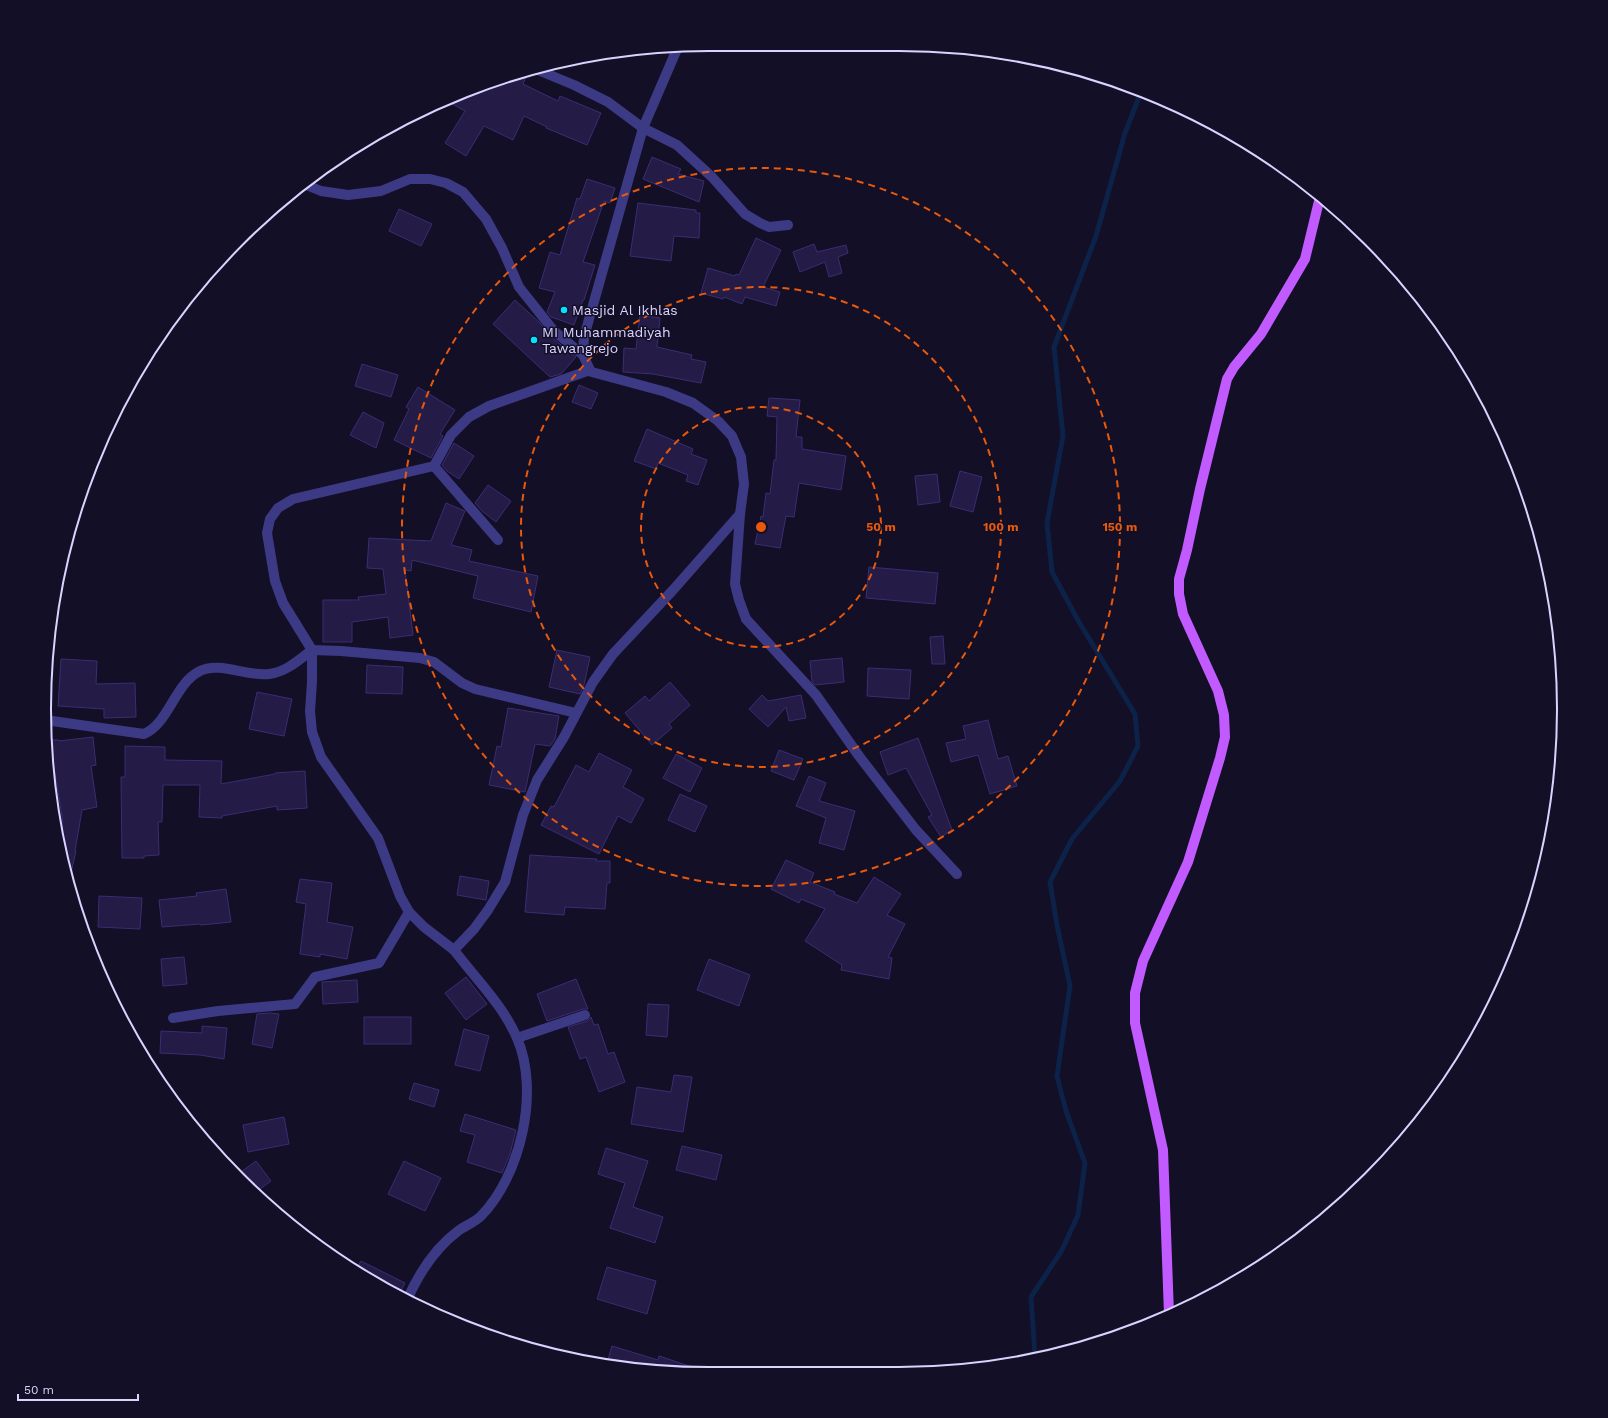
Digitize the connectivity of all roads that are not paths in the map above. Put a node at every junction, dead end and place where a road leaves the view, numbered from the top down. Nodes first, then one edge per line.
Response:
1 (676, 52) edge
2 (543, 72) edge
3 (643, 128) junction
4 (309, 186) edge
5 (1319, 202) edge
6 (788, 225) dead end
7 (583, 355) junction
8 (590, 370) junction
9 (434, 466) junction
10 (740, 514) junction
11 (498, 540) dead end
12 (312, 650) junction
13 (576, 713) junction
14 (51, 721) edge
15 (957, 874) dead end
16 (409, 912) junction
17 (454, 950) junction
18 (586, 1015) dead end
19 (173, 1018) dead end
20 (517, 1038) junction
21 (409, 1294) edge
22 (1169, 1309) edge

1 - 3 street
2 - 3 street
3 - 6 street
3 - 7 street
4 - 7 street
5 - 22 main road
7 - 8 street
8 - 9 street
8 - 10 street
9 - 11 street
9 - 12 street
10 - 13 street
10 - 15 street
12 - 13 street
12 - 14 street
12 - 16 street
13 - 17 street
16 - 17 street
16 - 19 street
17 - 20 street
18 - 20 street
20 - 21 street

